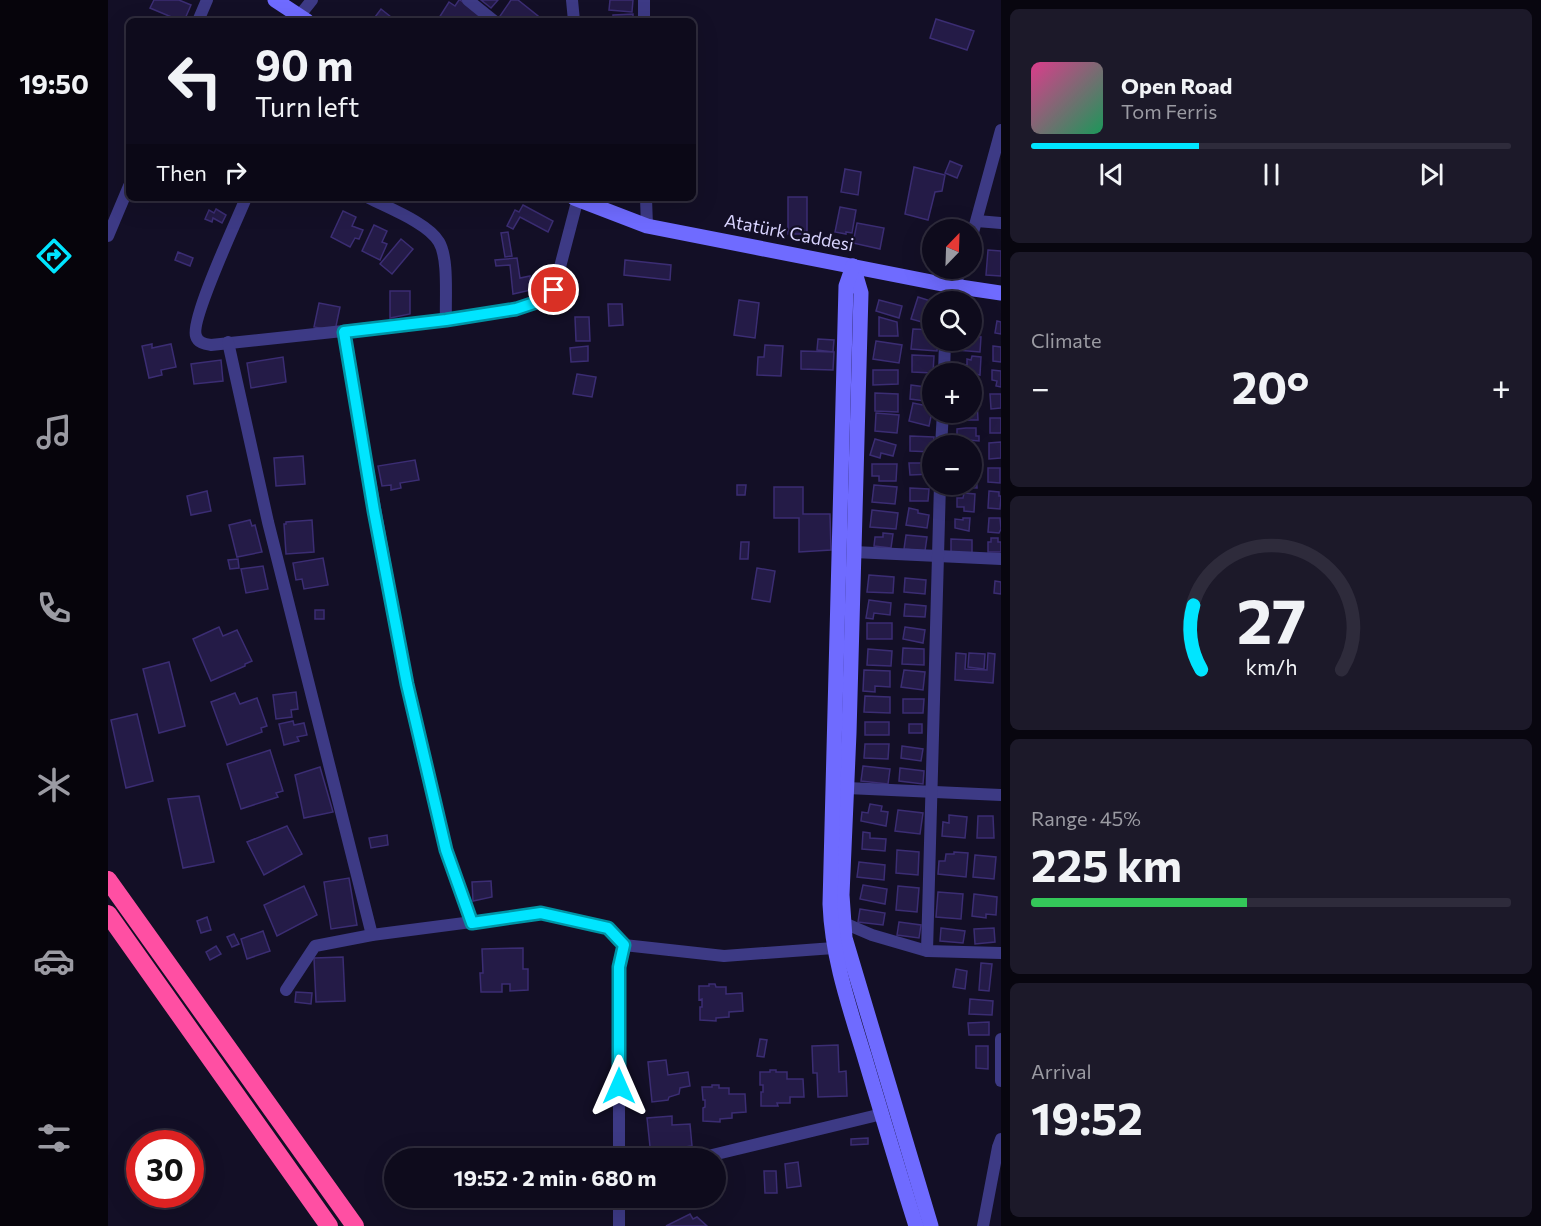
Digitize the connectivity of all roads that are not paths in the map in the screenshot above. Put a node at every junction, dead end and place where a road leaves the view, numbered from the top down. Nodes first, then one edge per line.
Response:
1 (207, 0) edge
2 (275, 0) edge
3 (312, 0) edge
4 (468, 0) edge
5 (572, 0) edge
6 (644, 0) edge
7 (199, 18) edge
8 (304, 18) edge
9 (490, 18) edge
10 (574, 18) edge
11 (644, 18) edge
12 (1001, 130) edge
13 (126, 193) edge
14 (245, 201) edge
15 (374, 201) edge
16 (576, 201) edge
17 (581, 201) edge
18 (646, 201) edge
19 (978, 219) edge
20 (982, 221) edge
21 (1001, 223) edge
22 (647, 226) junction
23 (108, 236) edge
24 (854, 266) junction
25 (955, 279) edge
26 (951, 285) junction
27 (949, 291) edge
28 (1001, 293) edge
29 (446, 320) junction
30 (344, 332) junction
31 (228, 342) junction
32 (940, 495) edge
33 (854, 552) junction
34 (937, 557) junction
35 (1001, 559) edge
36 (847, 788) junction
37 (933, 792) junction
38 (1001, 795) edge
39 (108, 880) edge
40 (108, 914) edge
41 (472, 923) junction
42 (844, 923) junction
43 (372, 935) junction
44 (624, 945) junction
45 (834, 948) junction
46 (927, 951) junction
47 (1001, 953) edge
48 (286, 990) dead end
49 (1001, 1039) edge
50 (1001, 1081) edge
51 (882, 1114) junction
52 (1001, 1139) edge
53 (620, 1148) edge
54 (726, 1152) edge
55 (619, 1208) edge
56 (329, 1226) edge
57 (355, 1226) edge
58 (619, 1226) edge
59 (916, 1226) edge
60 (931, 1226) edge
61 (983, 1226) edge

1 - 7 street
2 - 8 street
3 - 8 street
4 - 9 street
5 - 10 street
6 - 11 street
12 - 19 street
13 - 23 street
14 - 31 street
15 - 29 street
16 - 29 street
17 - 22 street, Atatürk Caddesi
18 - 22 street
20 - 21 street
22 - 24 street, Atatürk Caddesi
24 - 26 street, Atatürk Caddesi
24 - 33 street
24 - 45 street
25 - 26 street
26 - 27 street
26 - 28 street, Atatürk Caddesi
29 - 30 street
30 - 31 street
30 - 41 street
31 - 43 street
32 - 34 street
33 - 34 street
33 - 36 street
34 - 35 street
34 - 37 street
36 - 37 street
36 - 42 street
37 - 38 street
37 - 46 street
39 - 57 highway
40 - 56 highway
41 - 43 street
41 - 44 street
42 - 46 street
42 - 60 street
43 - 48 street
44 - 45 street
44 - 53 street
45 - 51 street
46 - 47 street
49 - 50 street
51 - 54 street
51 - 59 street
52 - 61 street
55 - 58 street

